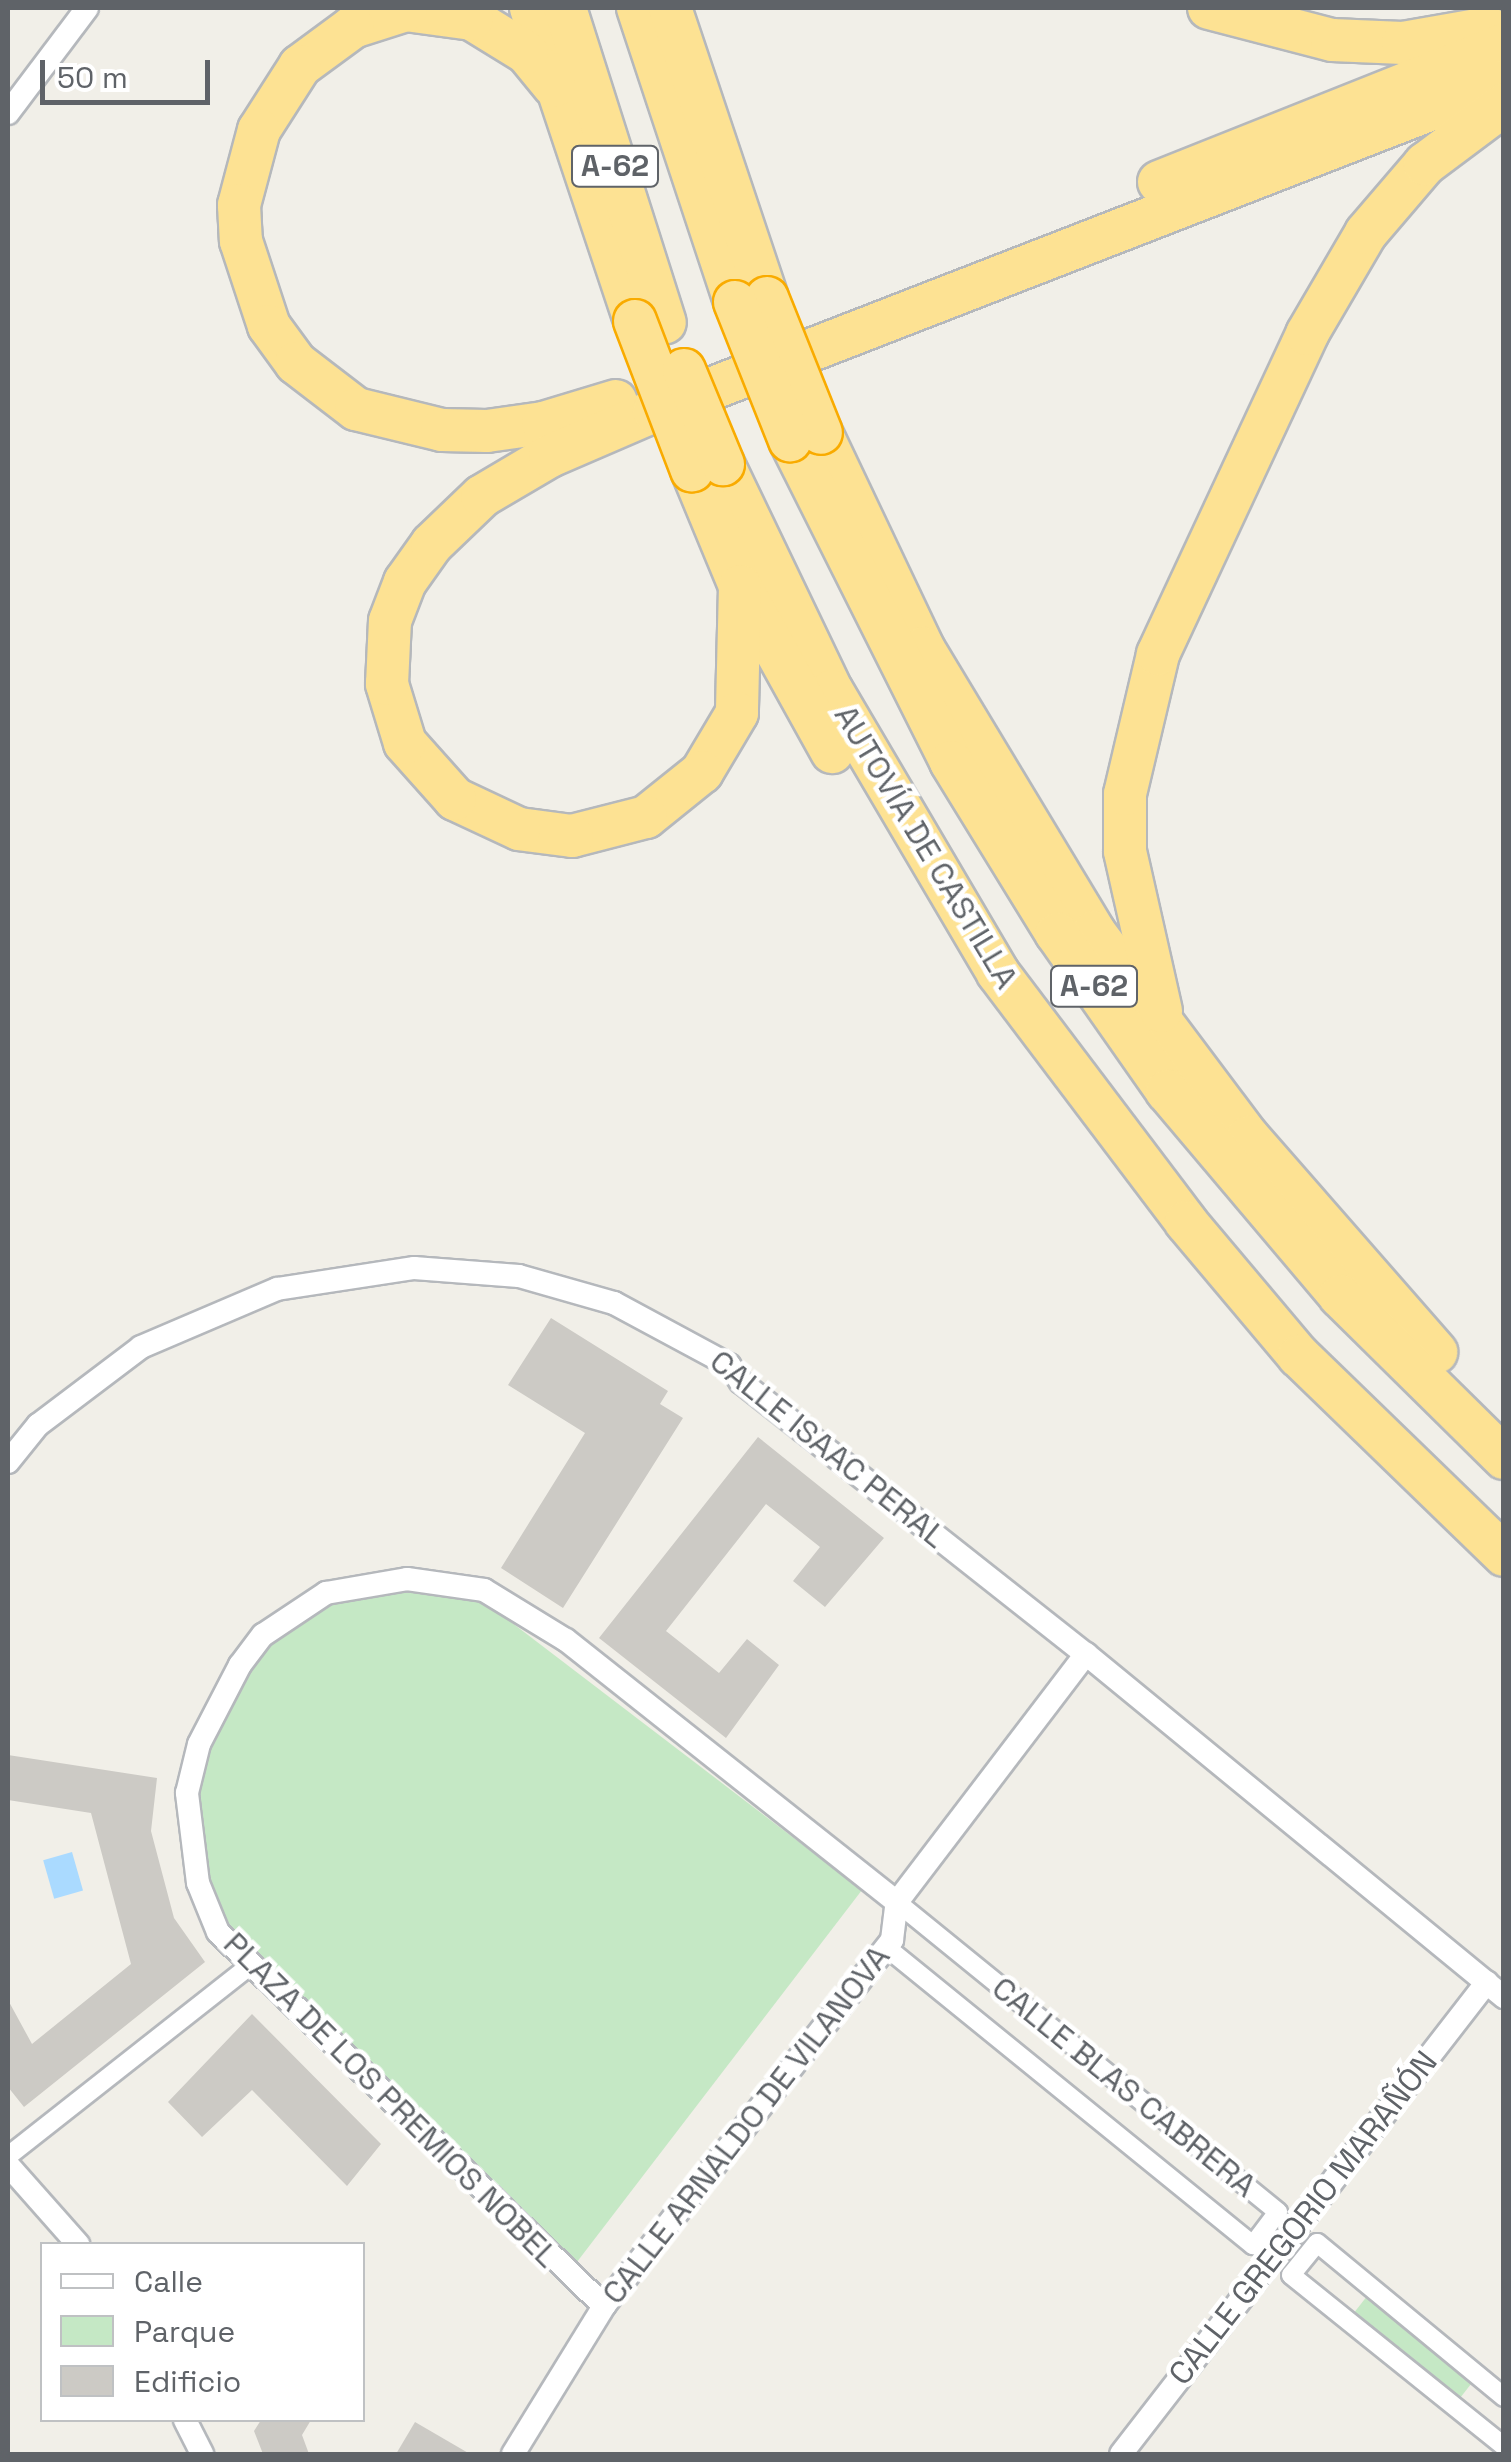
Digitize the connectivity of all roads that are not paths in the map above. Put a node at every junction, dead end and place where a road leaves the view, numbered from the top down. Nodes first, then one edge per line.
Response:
1 (88, 8) edge
2 (530, 8) edge
3 (565, 8) edge
4 (638, 8) edge
5 (670, 8) edge
6 (1209, 8) edge
7 (1504, 23) edge
8 (1504, 45) edge
9 (1504, 81) edge
10 (554, 86) junction
11 (1504, 105) edge
12 (8, 112) edge
13 (751, 300) junction
14 (650, 322) junction
15 (805, 436) junction
16 (707, 467) junction
17 (740, 586) junction
18 (1164, 1021) junction
19 (1186, 1222) junction
20 (1504, 1420) edge
21 (1504, 1458) edge
22 (8, 1462) edge
23 (1504, 1554) edge
24 (1086, 1654) junction
25 (897, 1902) junction
26 (886, 1947) junction
27 (251, 1965) junction
28 (1495, 1990) edge
29 (8, 2156) edge
30 (8, 2165) edge
31 (76, 2242) edge
32 (604, 2306) junction
33 (1504, 2396) edge
34 (186, 2422) edge
35 (1504, 2446) edge
36 (202, 2454) edge
37 (512, 2454) edge
38 (1120, 2454) edge

1 - 12 street
2 - 10 highway
3 - 14 highway, AUTOVÍA DE CASTILLA / A-62
4 - 13 highway, AUTOVÍA DE CASTILLA / A-62
5 - 13 highway
6 - 7 highway
8 - 10 highway
9 - 17 highway
10 - 14 highway
11 - 18 highway
13 - 15 highway, AUTOVÍA DE CASTILLA / A-62, bridge
14 - 16 highway, AUTOVÍA DE CASTILLA / A-62, bridge
15 - 18 highway
15 - 21 highway, AUTOVÍA DE CASTILLA / A-62
16 - 17 highway
16 - 19 highway, AUTOVÍA DE CASTILLA / A-62
17 - 19 highway
18 - 20 highway
19 - 23 highway, AUTOVÍA DE CASTILLA / A-62
22 - 24 street, CALLE ISAAC PERAL
24 - 25 street, CALLE ARNALDO DE VILANOVA
24 - 28 street, CALLE ISAAC PERAL
25 - 26 street, CALLE ARNALDO DE VILANOVA
25 - 26 street, CALLE BLAS CABRERA
25 - 27 street, PLAZA DE LOS PREMIOS NOBEL
26 - 32 street, CALLE ARNALDO DE VILANOVA
27 - 29 street
27 - 32 street, PLAZA DE LOS PREMIOS NOBEL
28 - 38 street, CALLE GREGORIO MARAÑÓN
30 - 31 street
32 - 37 street, CALLE ARNALDO DE VILANOVA
33 - 35 street
34 - 36 street

